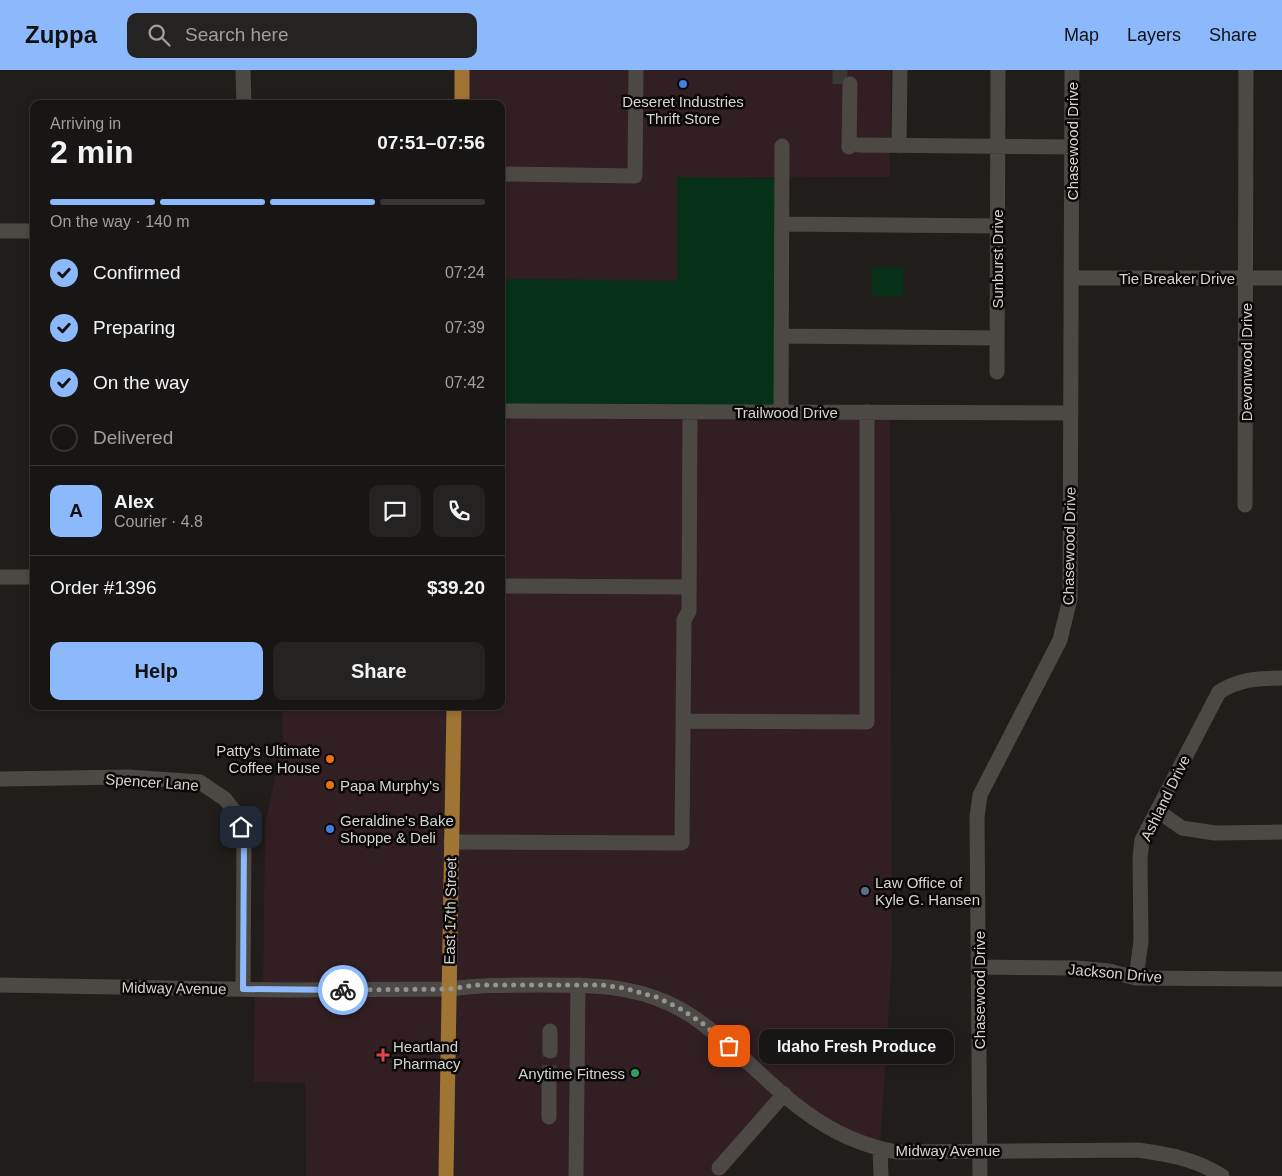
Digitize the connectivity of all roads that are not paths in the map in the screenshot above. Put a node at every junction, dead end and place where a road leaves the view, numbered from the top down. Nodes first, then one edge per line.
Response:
1 (243, 70) edge
2 (462, 70) edge
3 (636, 70) edge
4 (900, 70) edge
5 (998, 70) edge
6 (1072, 70) edge
7 (1246, 70) edge
8 (845, 84) tunnel mouth
9 (244, 100) edge
10 (462, 100) edge
11 (782, 146) dead end
12 (900, 146) junction
13 (998, 146) junction
14 (1072, 147) junction
15 (505, 174) edge
16 (782, 224) junction
17 (998, 226) junction
18 (0, 231) edge
19 (30, 231) edge
20 (1071, 278) junction
21 (1246, 278) junction
22 (1282, 278) edge
23 (781, 336) junction
24 (997, 338) junction
25 (998, 372) dead end
26 (505, 411) edge
27 (690, 412) junction
28 (781, 412) junction
29 (867, 412) junction
30 (1071, 413) junction
31 (1245, 505) dead end
32 (30, 577) edge
33 (0, 578) edge
34 (505, 586) edge
35 (689, 587) junction
36 (1282, 678) edge
37 (454, 710) edge
38 (684, 721) junction
39 (0, 779) edge
40 (1158, 811) junction
41 (1282, 832) edge
42 (451, 842) junction
43 (979, 967) junction
44 (1136, 978) junction
45 (1282, 979) edge
46 (0, 985) edge
47 (578, 985) junction
48 (243, 989) junction
49 (450, 989) junction
50 (550, 1031) dead end
51 (550, 1051) tunnel mouth
52 (549, 1080) tunnel mouth
53 (784, 1094) junction
54 (549, 1117) dead end
55 (880, 1149) junction
56 (980, 1151) junction
57 (719, 1168) dead end
58 (446, 1176) edge
59 (576, 1176) edge
60 (881, 1176) edge
61 (980, 1176) edge
62 (1222, 1176) edge

1 - 9 street
2 - 10 main road
3 - 15 street
4 - 12 street
5 - 13 street, Sunburst Drive
6 - 14 street, Chasewood Drive
7 - 21 street, Devonwood Drive
8 - 12 street
11 - 16 street
12 - 13 street
13 - 14 street
13 - 17 street, Sunburst Drive
14 - 20 street, Chasewood Drive
16 - 17 street
16 - 23 street
17 - 24 street, Sunburst Drive
18 - 19 street
20 - 21 street, Tie Breaker Drive
20 - 30 street, Chasewood Drive
21 - 22 street, Tie Breaker Drive
21 - 31 street, Devonwood Drive
23 - 24 street
23 - 28 street
24 - 25 street, Sunburst Drive
26 - 27 street, Trailwood Drive
27 - 28 street, Trailwood Drive
27 - 35 street
28 - 29 street, Trailwood Drive
29 - 30 street, Trailwood Drive
29 - 38 street
30 - 43 street, Chasewood Drive
32 - 33 street
34 - 35 street
35 - 38 street
36 - 40 street, Ashland Drive
37 - 42 main road, East 17th Street
38 - 42 street
39 - 48 street, Spencer Lane
40 - 41 street
40 - 44 street, Ashland Drive
42 - 49 main road, East 17th Street
43 - 44 street, Jackson Drive
43 - 56 street, Chasewood Drive
44 - 45 street, Jackson Drive
46 - 48 street, Midway Avenue
47 - 49 street, Midway Avenue
47 - 53 street, Midway Avenue
47 - 59 street
48 - 49 street, Midway Avenue
49 - 58 main road, East 17th Street
50 - 51 street
52 - 54 street
53 - 55 street, Midway Avenue
53 - 57 street
55 - 56 street, Midway Avenue
55 - 60 street
56 - 61 street, Chasewood Drive
56 - 62 street, Midway Avenue

